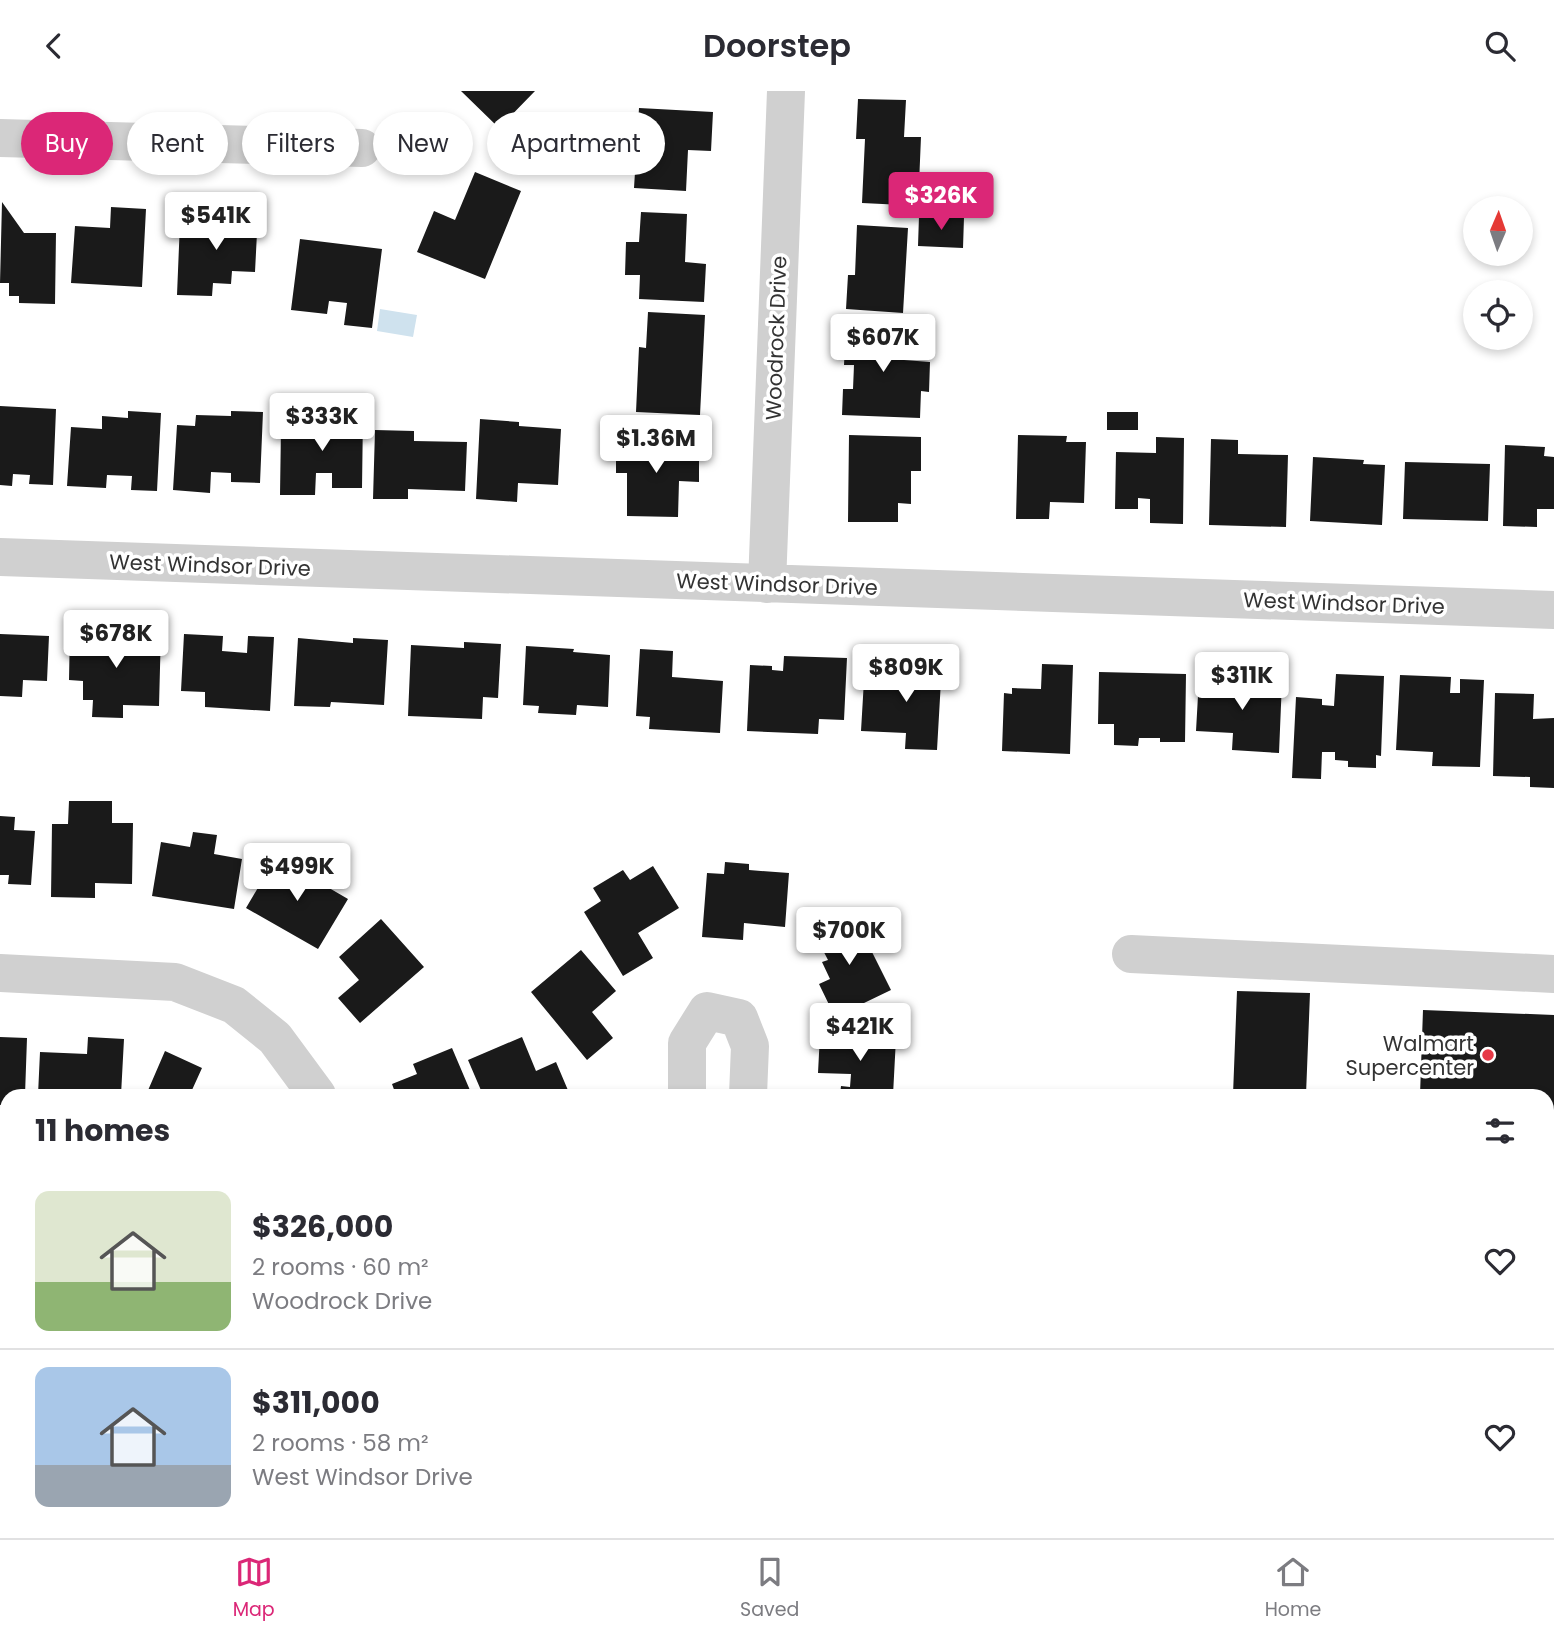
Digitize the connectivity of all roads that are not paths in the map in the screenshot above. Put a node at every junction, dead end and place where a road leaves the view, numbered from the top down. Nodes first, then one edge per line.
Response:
1 (786, 91) edge
2 (0, 138) edge
3 (362, 148) dead end
4 (0, 557) edge
5 (766, 584) junction
6 (1554, 610) edge
7 (1131, 954) dead end
8 (0, 973) edge
9 (1554, 974) edge
10 (314, 1089) edge
11 (687, 1089) edge
12 (748, 1089) edge

1 - 5 street, Woodrock Drive
2 - 3 street
4 - 5 street, West Windsor Drive
5 - 6 street, West Windsor Drive
7 - 9 street
8 - 10 street
11 - 12 street

